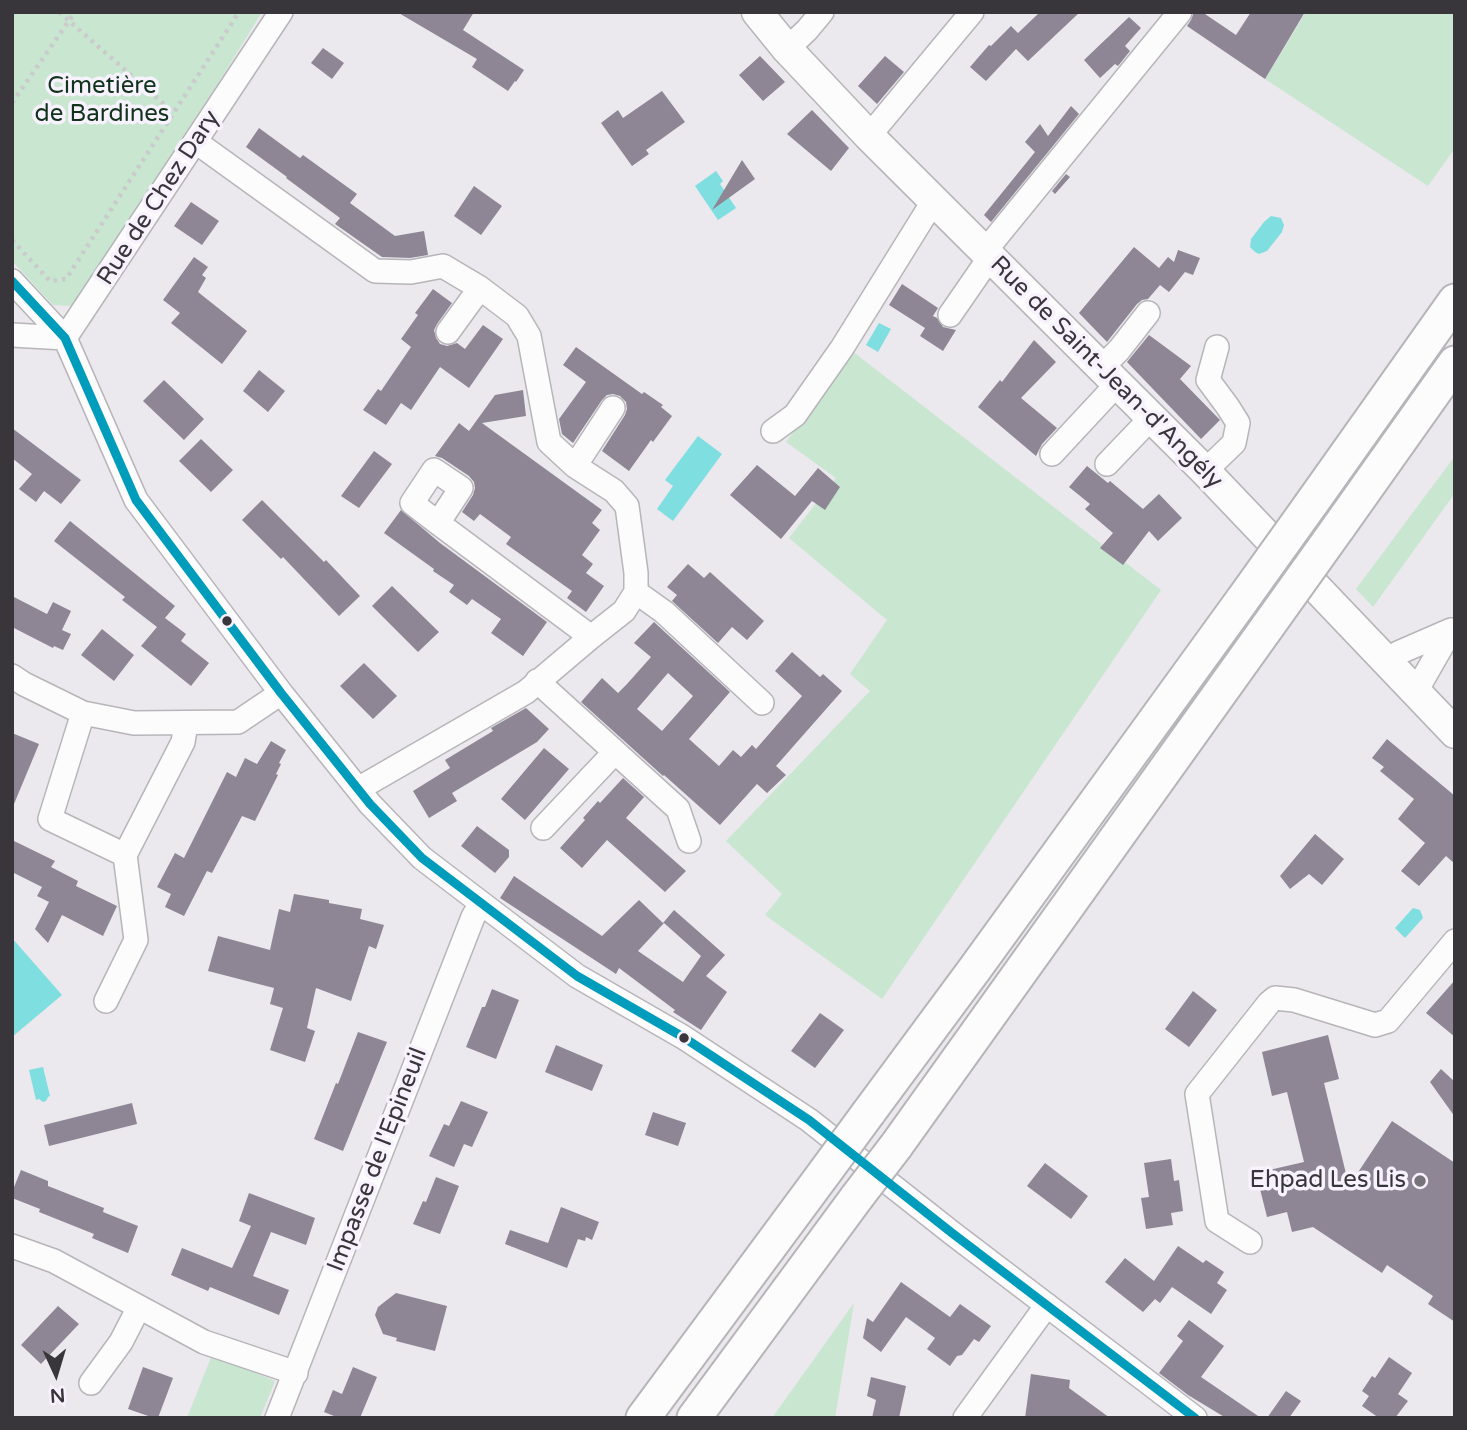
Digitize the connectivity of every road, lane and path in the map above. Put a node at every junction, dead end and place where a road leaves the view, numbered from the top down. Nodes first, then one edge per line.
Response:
1 (59, 12) edge
2 (75, 12) edge
3 (239, 12) edge
4 (281, 12) edge
5 (757, 12) edge
6 (822, 12) edge
7 (972, 12) edge
8 (1180, 12) edge
9 (69, 21) junction
10 (787, 49) junction
11 (12, 103) edge
12 (174, 113) junction
13 (869, 136) junction
14 (196, 142) junction
15 (934, 201) junction
16 (12, 240) edge
17 (988, 254) junction
18 (12, 281) edge
19 (480, 288) junction
20 (1455, 301) edge
21 (1148, 313) dead end
22 (950, 316) dead end
23 (448, 332) dead end
24 (12, 335) edge
25 (65, 338) junction
26 (1217, 347) dead end
27 (1455, 363) edge
28 (1110, 375) junction
29 (613, 408) dead end
30 (1152, 417) junction
31 (773, 431) dead end
32 (1052, 454) dead end
33 (1107, 464) dead end
34 (575, 466) junction
35 (1205, 471) junction
36 (438, 523) junction
37 (636, 592) junction
38 (591, 636) junction
39 (1387, 663) junction
40 (12, 676) edge
41 (537, 681) junction
42 (281, 693) junction
43 (1415, 693) junction
44 (762, 703) dead end
45 (83, 713) junction
46 (186, 724) junction
47 (1455, 733) edge
48 (615, 752) junction
49 (358, 789) junction
50 (543, 828) dead end
51 (689, 841) dead end
52 (125, 855) junction
53 (481, 904) junction
54 (1455, 941) edge
55 (106, 1002) dead end
56 (1250, 1242) dead end
57 (12, 1245) edge
58 (1048, 1306) junction
59 (139, 1307) junction
60 (296, 1373) junction
61 (91, 1383) dead end
62 (277, 1418) edge
63 (643, 1418) edge
64 (694, 1418) edge
65 (965, 1418) edge
66 (1195, 1418) edge

1 - 9 path
2 - 9 path
3 - 12 path
4 - 14 street, Rue de Chez Dary
5 - 10 main road, Rue de Saint-Jean-d'Angély
6 - 10 street
7 - 13 street
8 - 17 street
9 - 11 path
9 - 12 path
10 - 13 main road, Rue de Saint-Jean-d'Angély
12 - 16 path
13 - 15 main road, Rue de Saint-Jean-d'Angély
14 - 19 street
14 - 25 street, Rue de Chez Dary
15 - 17 main road, Rue de Saint-Jean-d'Angély
15 - 31 street
17 - 22 street
17 - 28 main road, Rue de Saint-Jean-d'Angély
18 - 25 street
19 - 23 street
19 - 34 street
20 - 63 highway, bridge
21 - 28 street
24 - 25 street
25 - 42 street
26 - 35 street
27 - 64 highway, bridge
28 - 30 main road, Rue de Saint-Jean-d'Angély
28 - 32 street
29 - 34 street
30 - 33 street
30 - 35 main road, Rue de Saint-Jean-d'Angély
34 - 37 street
35 - 39 main road, Rue de Saint-Jean-d'Angély
36 - 36 street
36 - 38 street
37 - 38 street
37 - 44 street
38 - 41 street
39 - 43 main road, Rue de Saint-Jean-d'Angély
39 - 43 street
40 - 45 street
41 - 48 street
41 - 49 street
42 - 46 street
42 - 49 street
43 - 47 main road, Rue de Saint-Jean-d'Angély
45 - 46 street
45 - 52 street
46 - 52 street
48 - 50 street
48 - 51 street
49 - 53 street
52 - 55 street
53 - 58 street
53 - 60 street, Impasse de l'Epineuil
54 - 56 street
57 - 59 street
58 - 65 street
58 - 66 street
59 - 60 street
59 - 61 street
60 - 62 street, Impasse de l'Epineuil

